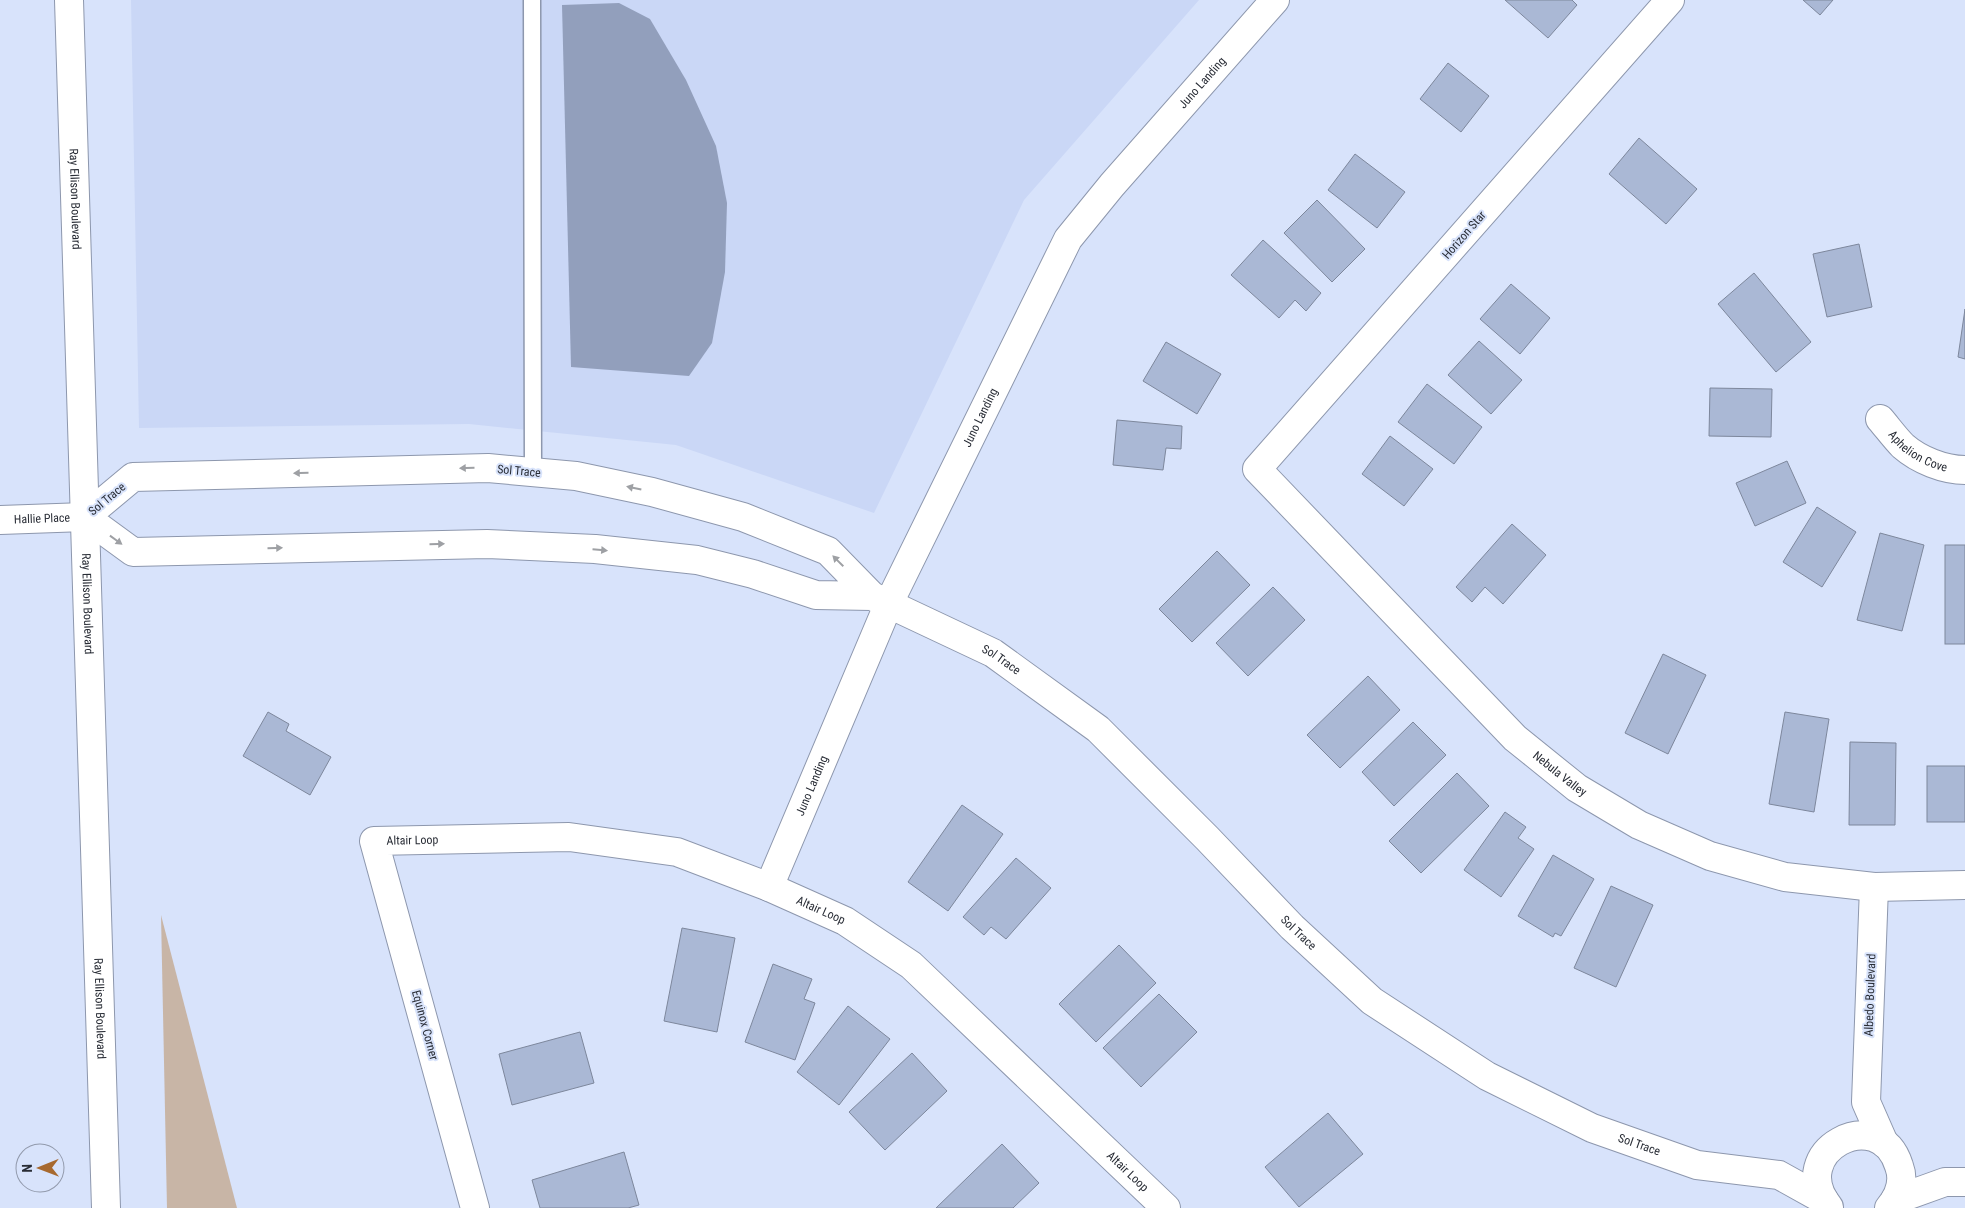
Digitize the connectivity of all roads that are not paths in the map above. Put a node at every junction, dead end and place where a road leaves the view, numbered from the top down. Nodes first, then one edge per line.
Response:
1 (69, 0) edge
2 (532, 0) edge
3 (1275, 0) edge
4 (1670, 0) edge
5 (1880, 419) dead end
6 (1257, 469) joint
7 (1965, 470) edge
8 (533, 472) junction
9 (85, 517) junction
10 (0, 520) edge
11 (881, 599) junction
12 (374, 841) joint
13 (1965, 885) edge
14 (769, 886) junction
15 (1874, 887) junction
16 (1866, 1102) junction
17 (1834, 1145) junction
18 (1890, 1150) junction
19 (1779, 1175) junction
20 (1955, 1182) edge
21 (1892, 1204) edge
22 (1828, 1206) edge
23 (106, 1208) edge
24 (475, 1208) edge
25 (1166, 1208) edge

1 - 9 street, Ray Ellison Boulevard
2 - 8 lane
3 - 11 street, Juno Landing
4 - 6 street, Horizon Star
5 - 7 street, Aphelion Cove
6 - 15 street, Nebula Valley
8 -> 9 street, Sol Trace
11 -> 8 street, Sol Trace
9 - 10 street, Hallie Place
9 -> 11 street, Sol Trace
9 - 23 street, Ray Ellison Boulevard
11 - 14 street, Juno Landing
11 - 19 street, Sol Trace
12 - 14 street, Altair Loop
12 - 24 street, Equinox Corner
13 - 15 street, Nebula Valley
14 - 25 street, Altair Loop
15 - 16 street, Albedo Boulevard
16 - 17 street
16 - 18 street, Albedo Boulevard
17 - 18 street
17 - 19 street
17 - 22 street
18 - 20 street
18 - 21 street, Albedo Boulevard
19 - 22 street, Sol Trace
20 - 21 street

